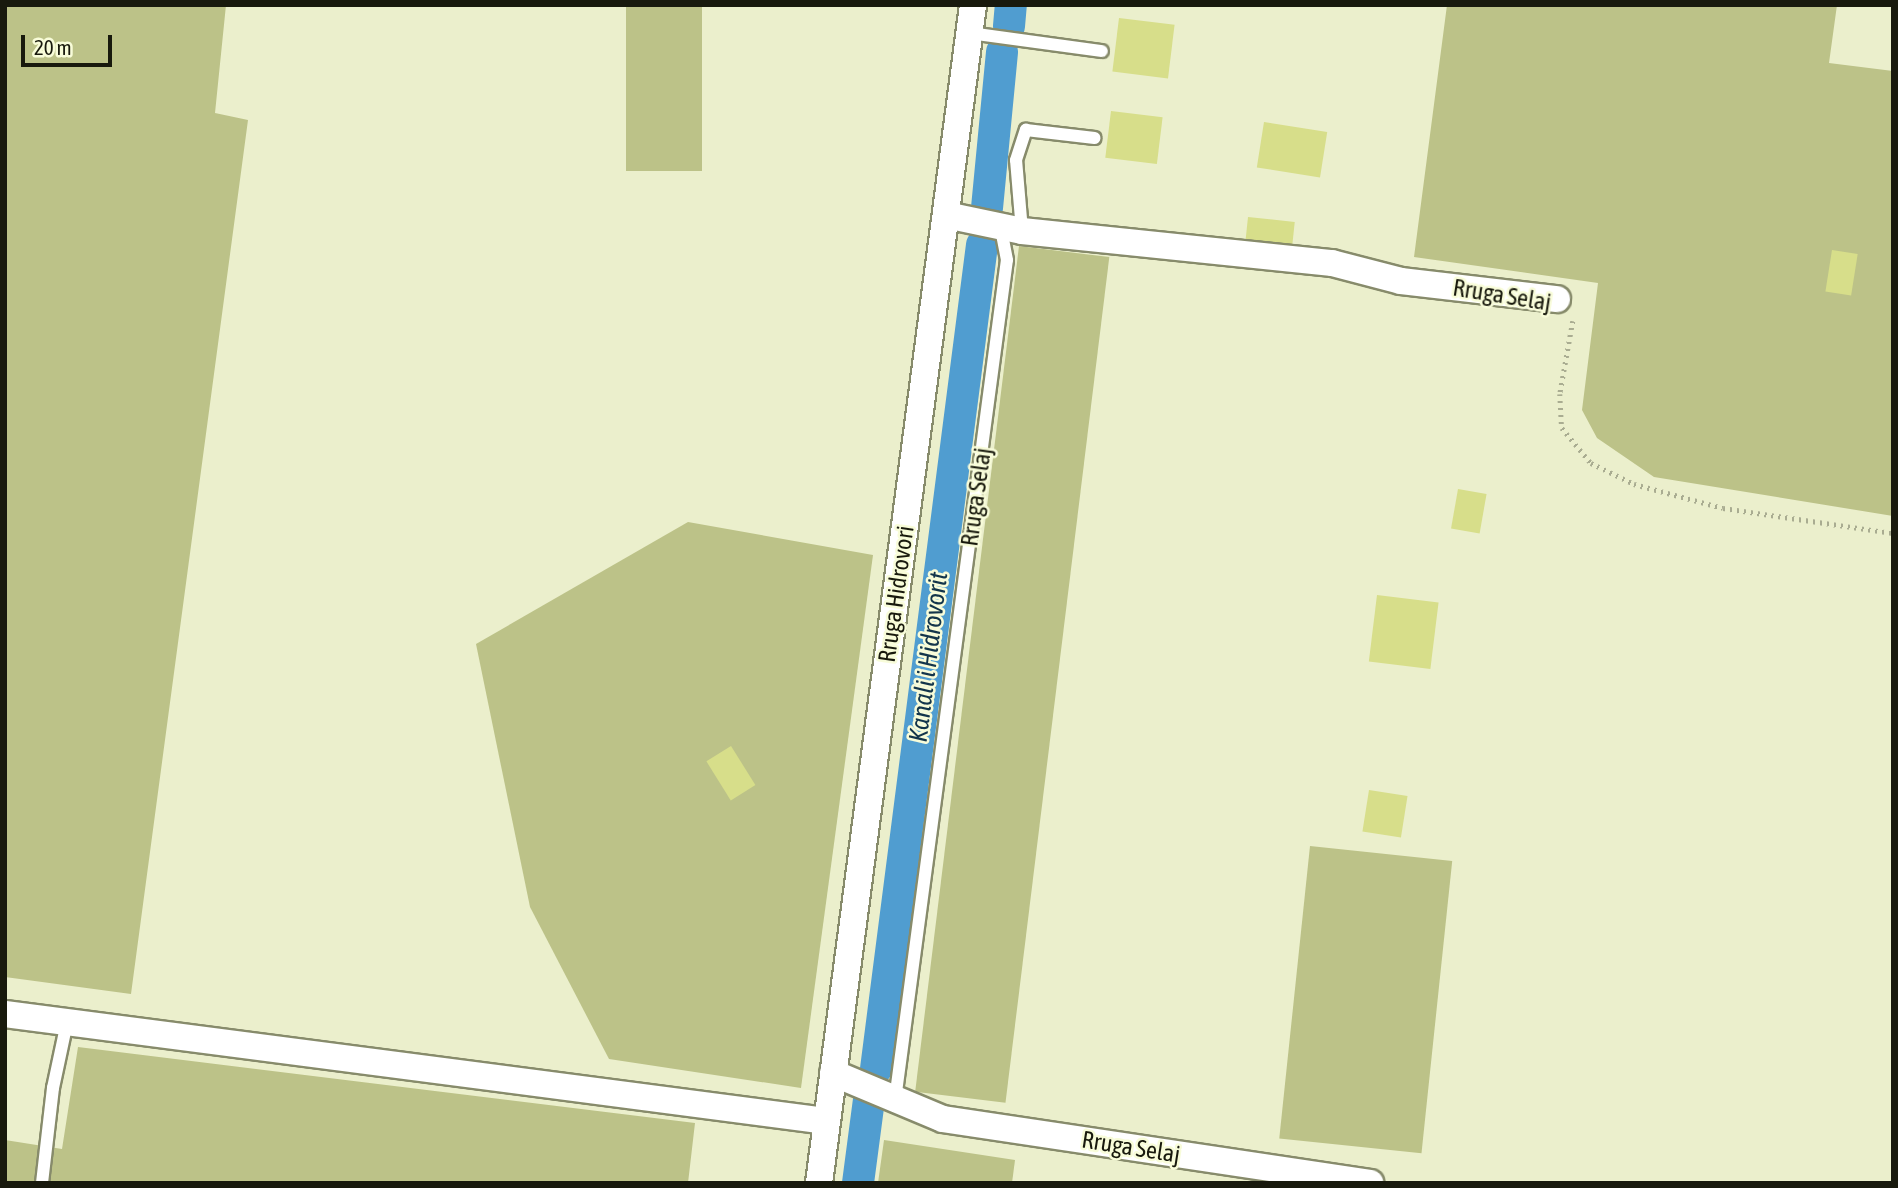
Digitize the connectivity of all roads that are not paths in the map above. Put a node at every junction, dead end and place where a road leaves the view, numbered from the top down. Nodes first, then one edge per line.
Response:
1 (974, 5) edge
2 (970, 33) junction
3 (1102, 51) dead end
4 (1095, 138) dead end
5 (946, 215) junction
6 (1012, 229) junction
7 (1557, 299) road end
8 (5, 1014) edge
9 (67, 1022) junction
10 (833, 1073) junction
11 (895, 1100) junction
12 (827, 1121) junction
13 (42, 1183) edge
14 (818, 1183) edge
15 (1370, 1183) edge

1 - 2 street, Rruga Hidrovori
2 - 3 lane
2 - 5 street, Rruga Hidrovori
4 - 6 lane
5 - 6 street, Rruga Selaj
5 - 10 street, Rruga Hidrovori
6 - 7 street, Rruga Selaj
6 - 11 lane, Rruga Selaj
8 - 9 street
9 - 12 street
9 - 13 lane
10 - 11 street, Rruga Selaj
10 - 12 street, Rruga Hidrovori
11 - 15 street, Rruga Selaj
12 - 14 street, Rruga Hidrovori

